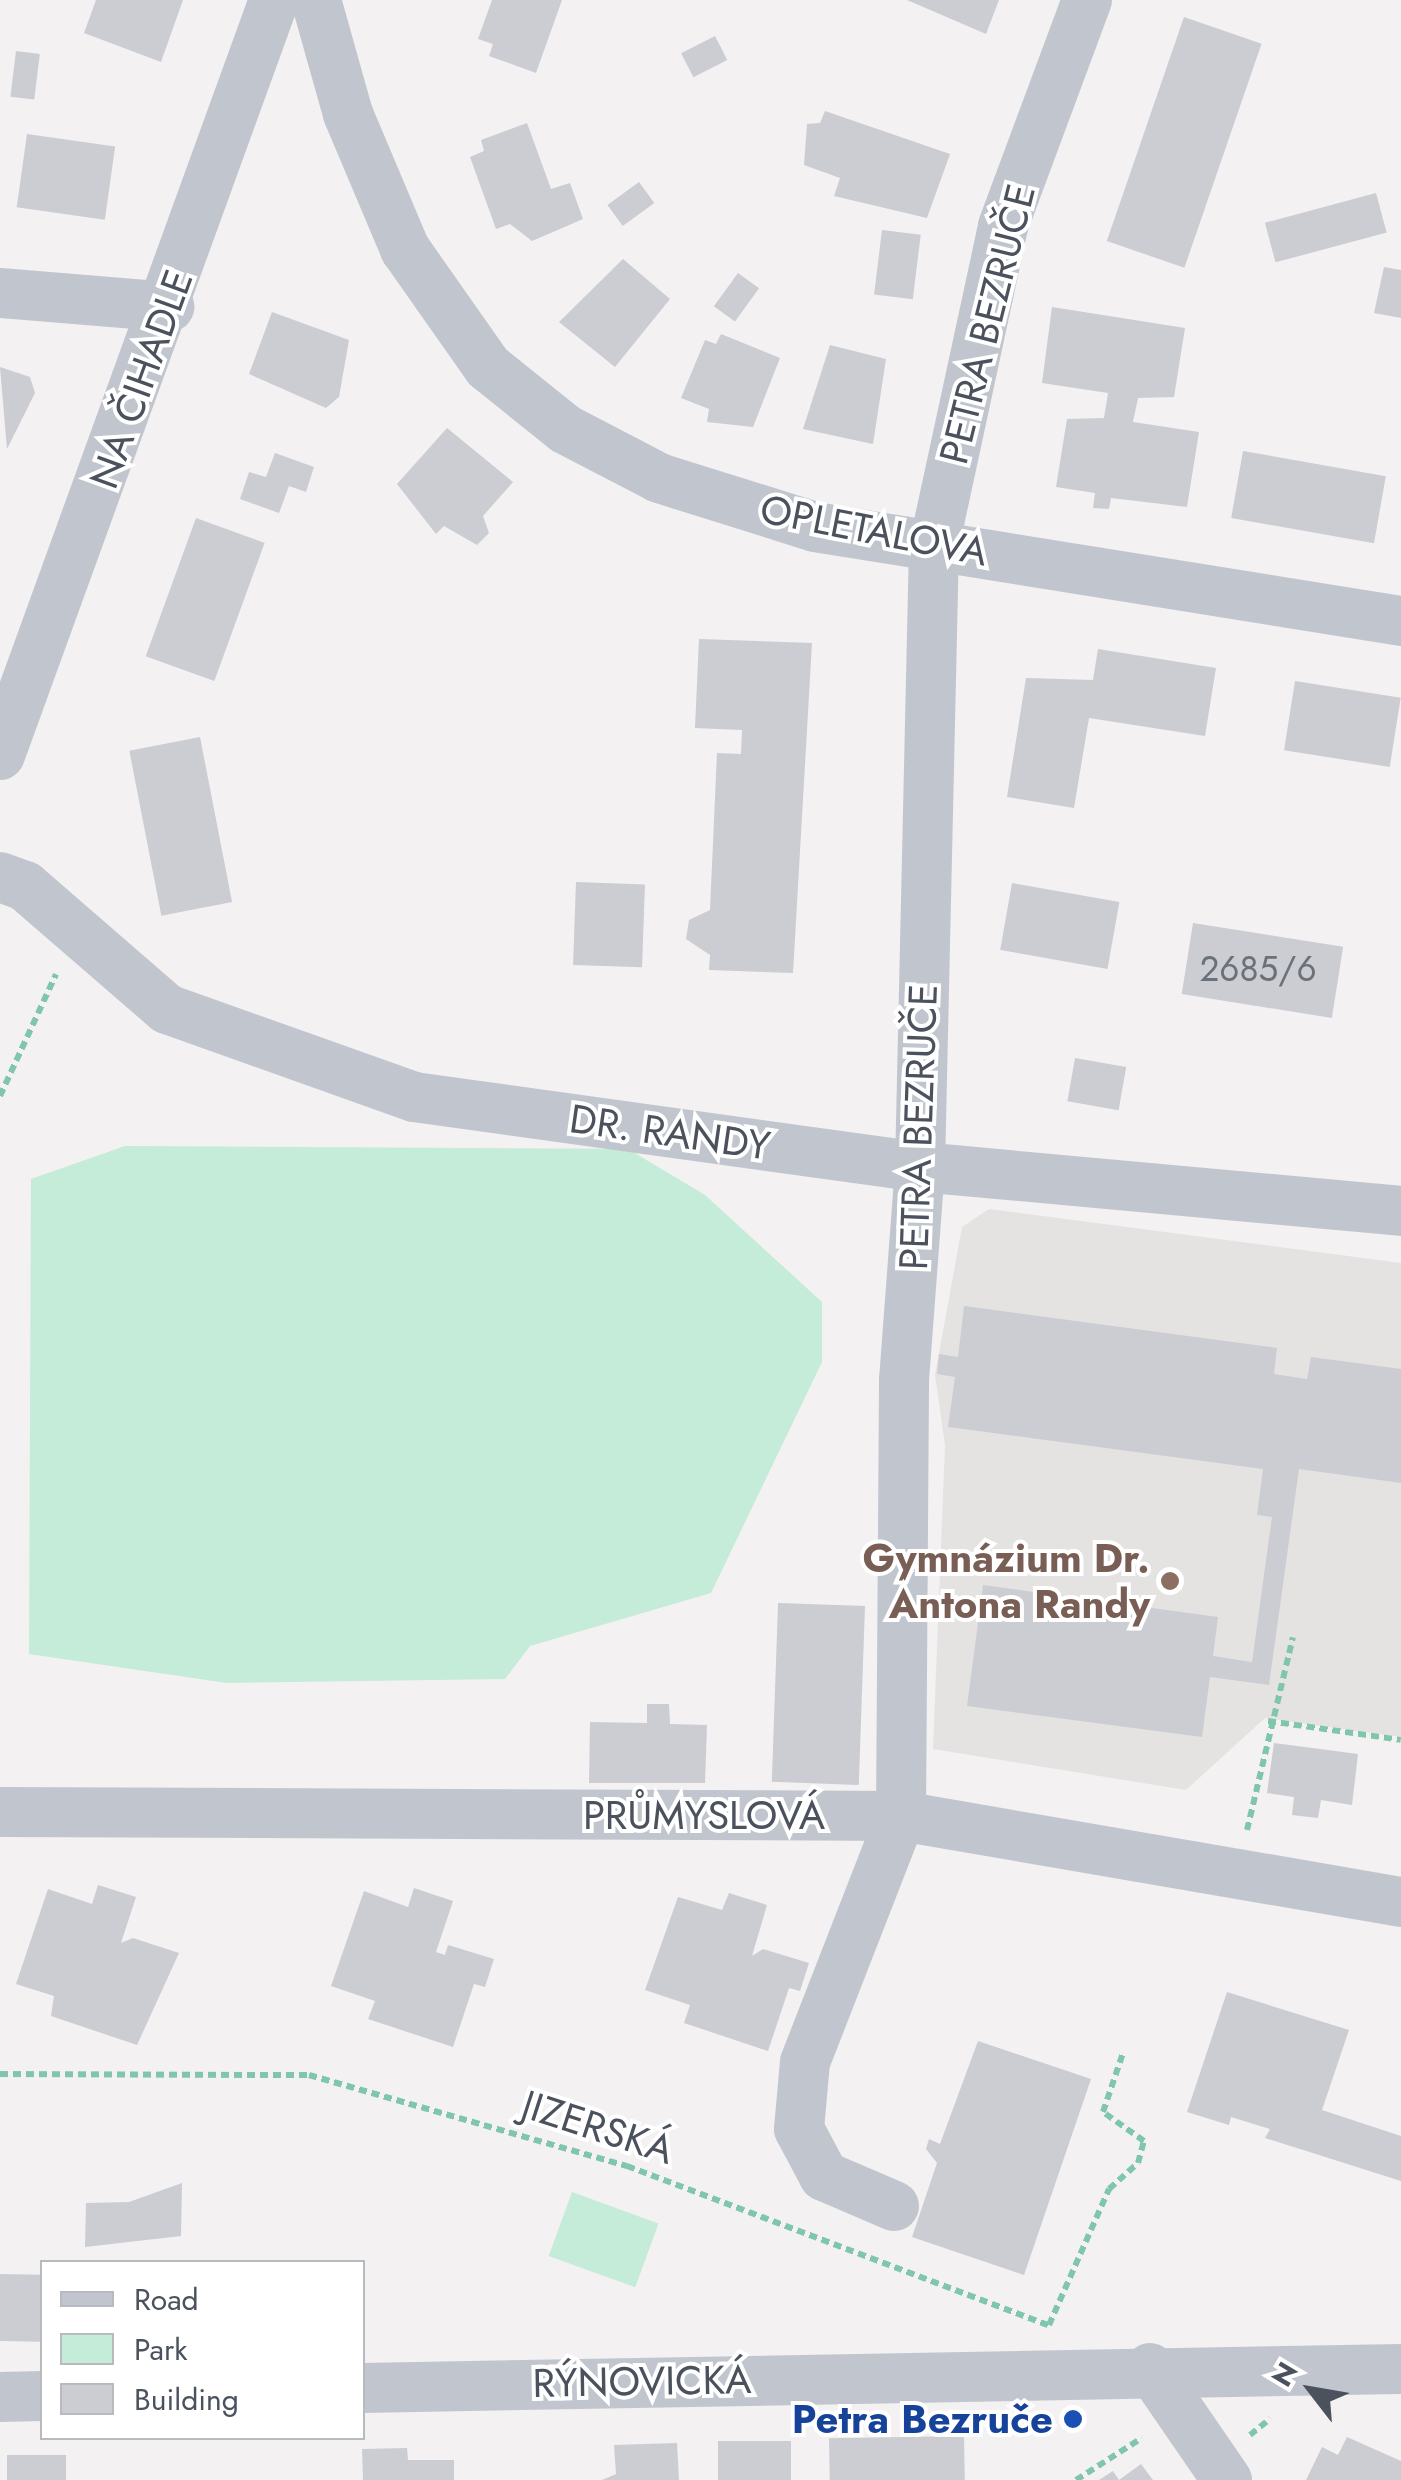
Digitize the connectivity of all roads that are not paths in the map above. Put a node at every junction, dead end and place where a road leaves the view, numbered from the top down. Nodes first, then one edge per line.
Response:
1 (274, 0) edge
2 (316, 0) edge
3 (1087, 0) edge
4 (0, 293) edge
5 (168, 307) junction
6 (934, 546) junction
7 (1401, 621) edge
8 (0, 755) edge
9 (0, 877) edge
10 (920, 1167) junction
11 (1401, 1211) edge
12 (0, 1812) edge
13 (902, 1816) junction
14 (1401, 1902) edge
15 (894, 2206) dead end
16 (1150, 2368) junction
17 (1401, 2369) edge
18 (365, 2388) edge
19 (40, 2396) edge
20 (0, 2398) edge
21 (1239, 2467) edge

1 - 5 street, NA ČIHADLE
2 - 6 street, OPLETALOVA
3 - 6 street, PETRA BEZRUČE
4 - 5 street
5 - 8 street, NA ČIHADLE
6 - 7 street, OPLETALOVA
6 - 10 street, PETRA BEZRUČE
9 - 10 street, DR. RANDY
10 - 11 street, DR. RANDY
10 - 13 street, PETRA BEZRUČE
12 - 13 street, PRŮMYSLOVÁ
13 - 14 street, PRŮMYSLOVÁ
13 - 15 street, PETRA BEZRUČE
16 - 17 street, RÝNOVICKÁ
16 - 18 street, RÝNOVICKÁ
16 - 21 street
19 - 20 street

